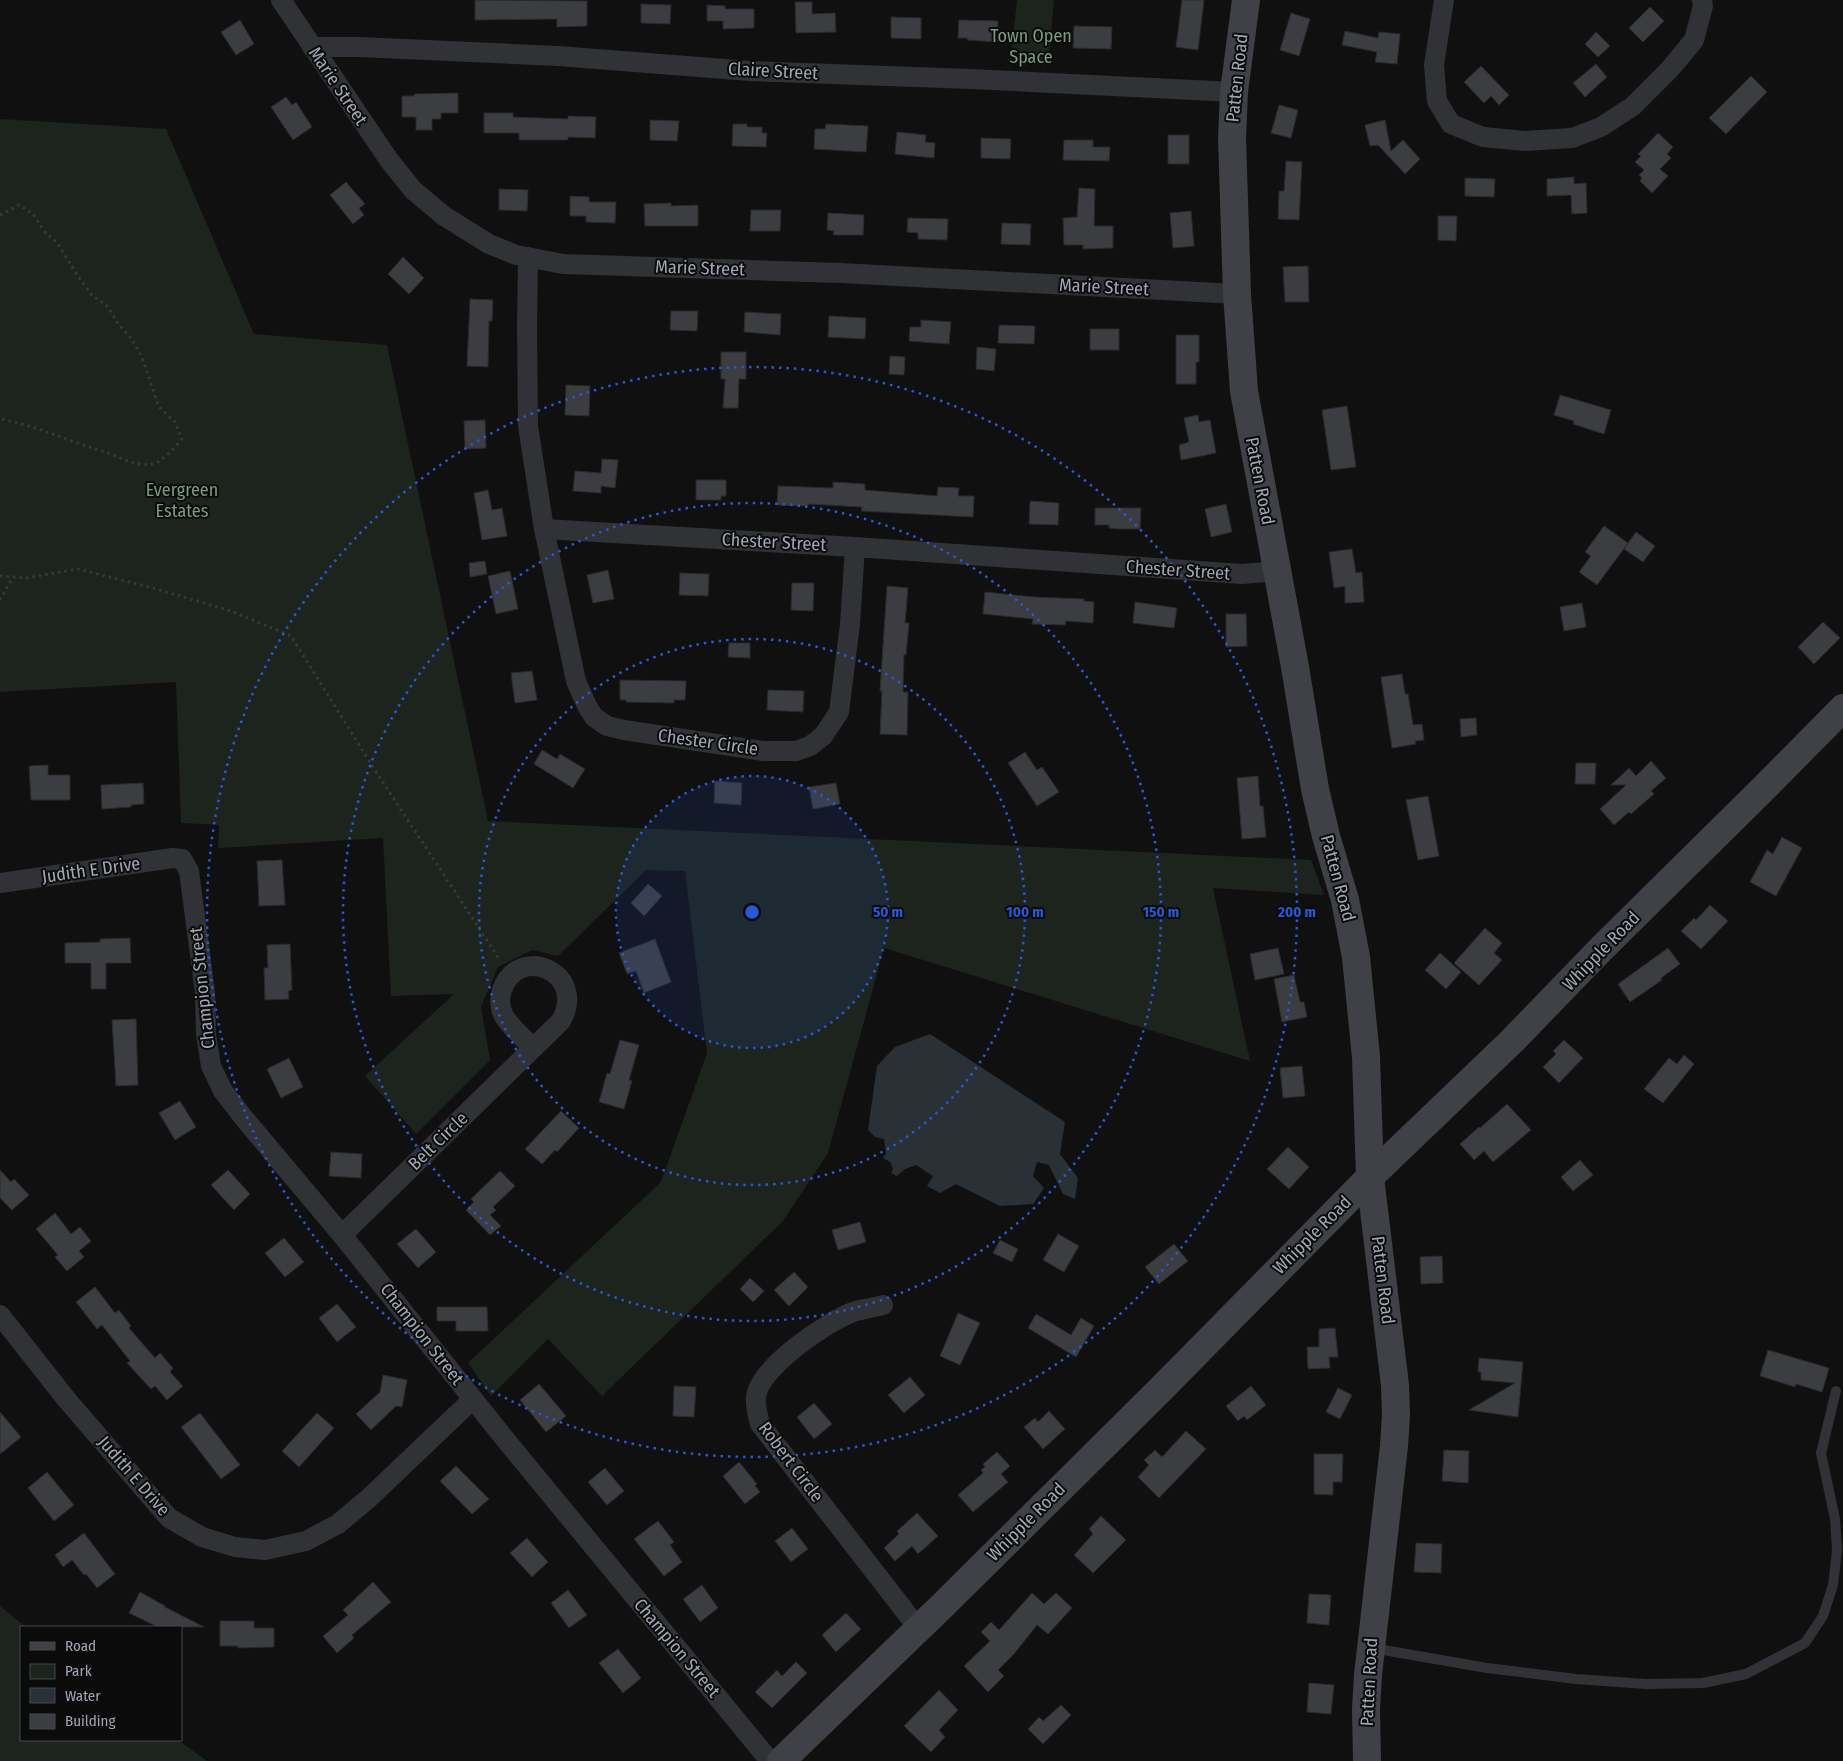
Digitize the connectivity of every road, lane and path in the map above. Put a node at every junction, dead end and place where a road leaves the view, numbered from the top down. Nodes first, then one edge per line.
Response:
1 (281, 0) edge
2 (1246, 0) edge
3 (1444, 0) edge
4 (1702, 0) edge
5 (312, 47) junction
6 (1234, 92) junction
7 (0, 215) edge
8 (528, 257) junction
9 (1238, 294) junction
10 (0, 419) edge
11 (544, 530) junction
12 (855, 547) junction
13 (1278, 571) junction
14 (0, 576) edge
15 (13, 577) junction
16 (0, 600) edge
17 (1843, 708) edge
18 (182, 859) joint
19 (0, 883) edge
20 (510, 975) junction
21 (533, 1048) junction
22 (1370, 1177) junction
23 (342, 1235) junction
24 (883, 1305) dead end
25 (0, 1315) edge
26 (1836, 1391) dead end
27 (473, 1399) junction
28 (918, 1628) junction
29 (1371, 1648) junction
30 (770, 1761) edge
31 (781, 1761) edge
32 (1367, 1761) edge

1 - 5 street, Marie Street
2 - 6 street, Patten Road
3 - 4 street
5 - 6 street, Claire Street
5 - 8 street, Marie Street
6 - 9 street, Patten Road
7 - 10 path
8 - 9 street, Marie Street
8 - 11 street
9 - 13 street, Patten Road
11 - 12 street, Chester Street
11 - 12 street, Chester Circle
12 - 13 street, Chester Street
13 - 22 street, Patten Road
14 - 15 path
15 - 16 path
15 - 20 path
17 - 22 street, Whipple Road
18 - 19 street, Judith E Drive
18 - 23 street, Champion Street
20 - 21 street
20 - 21 street, Belt Circle
21 - 23 street, Belt Circle
22 - 28 street, Whipple Road
22 - 29 street, Patten Road
23 - 27 street, Champion Street
24 - 28 street, Robert Circle
25 - 27 street, Judith E Drive
26 - 29 lane
27 - 30 street, Champion Street
28 - 31 street, Whipple Road
29 - 32 street, Patten Road

